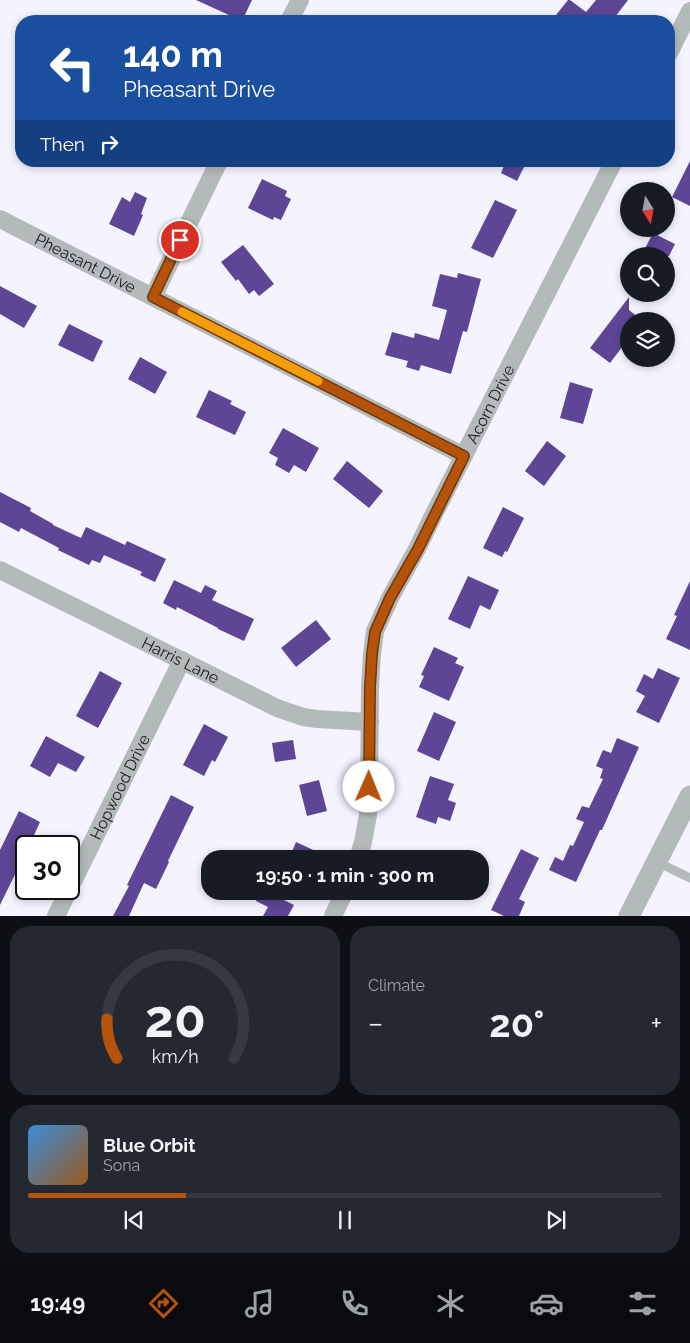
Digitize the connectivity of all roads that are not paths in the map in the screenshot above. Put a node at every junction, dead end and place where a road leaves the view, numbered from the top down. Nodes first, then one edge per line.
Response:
1 (300, 0) edge
2 (690, 10) edge
3 (292, 15) edge
4 (675, 41) edge
5 (215, 167) edge
6 (611, 167) edge
7 (0, 220) edge
8 (153, 297) junction
9 (464, 456) junction
10 (0, 570) edge
11 (182, 660) junction
12 (370, 722) junction
13 (690, 796) edge
14 (361, 850) edge
15 (656, 862) junction
16 (690, 878) edge
17 (340, 900) edge
18 (56, 916) edge
19 (333, 916) edge
20 (629, 916) edge

1 - 3 street
2 - 4 street
5 - 8 street
6 - 9 street, Acorn Drive
7 - 8 street, Pheasant Drive
8 - 9 street, Pheasant Drive
9 - 12 street, Acorn Drive
10 - 11 street, Harris Lane
11 - 12 street, Harris Lane
11 - 18 street, Hopwood Drive
12 - 14 street, Acorn Drive
13 - 15 street
15 - 16 lane
15 - 20 street
17 - 19 street

